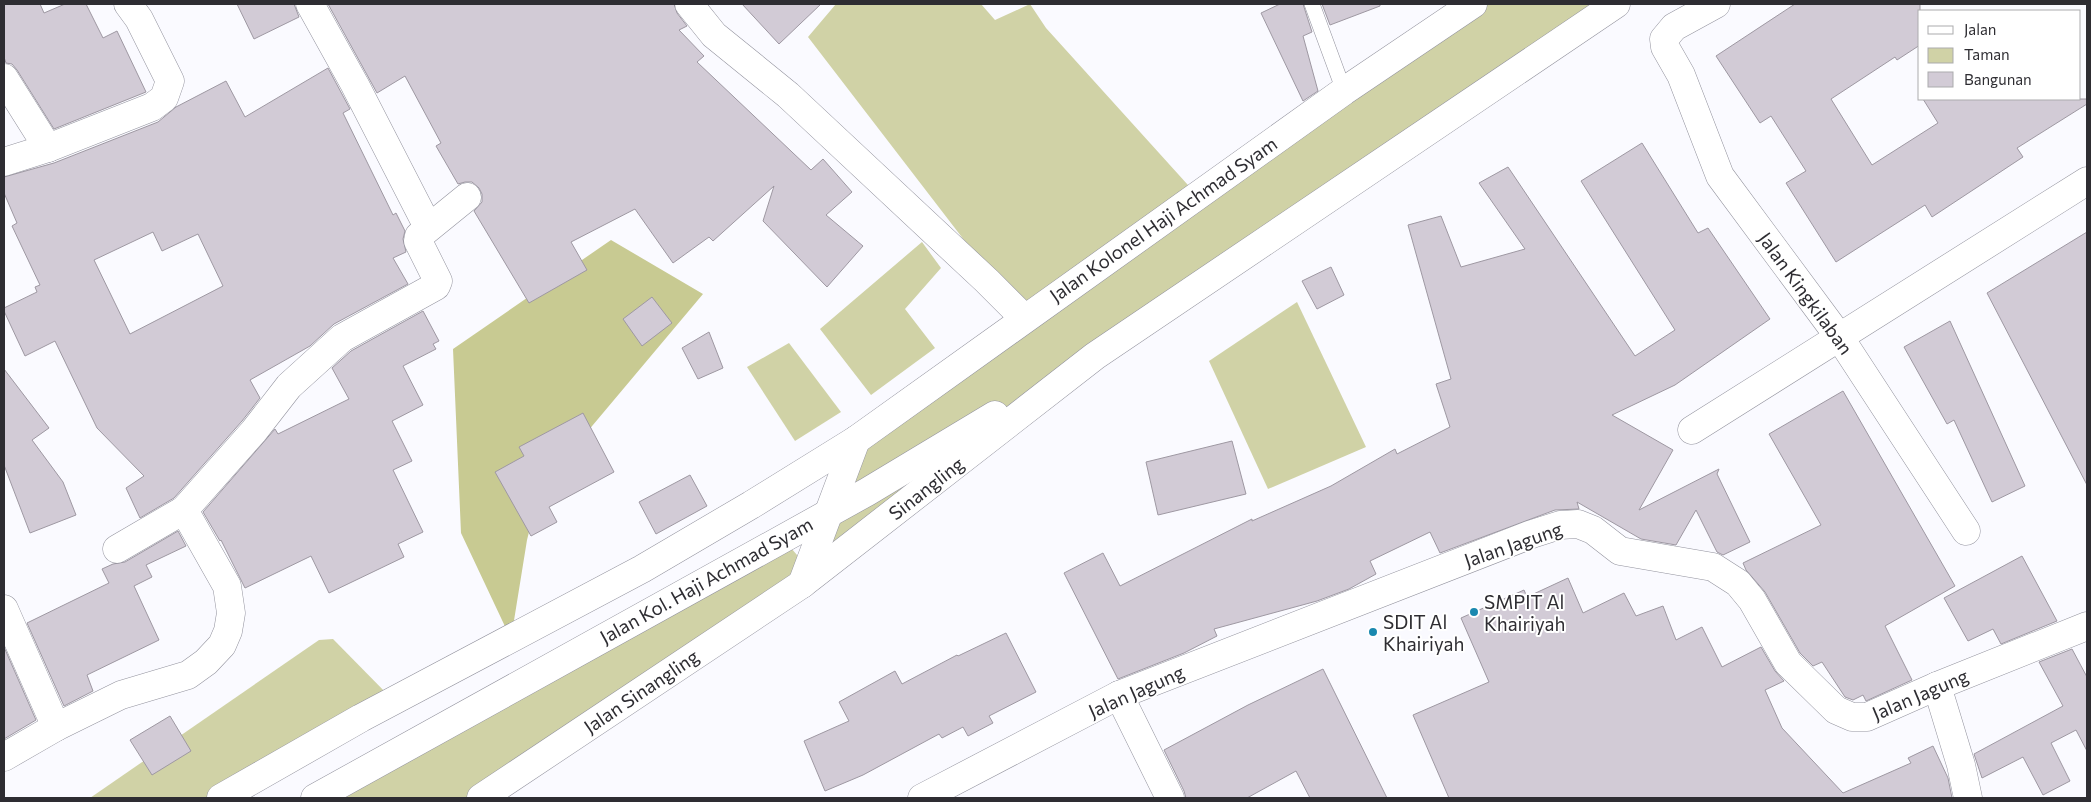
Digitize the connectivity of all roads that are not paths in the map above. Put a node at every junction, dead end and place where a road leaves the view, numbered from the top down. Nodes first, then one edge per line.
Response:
1 (128, 4) edge
2 (310, 4) edge
3 (689, 4) edge
4 (1312, 4) edge
5 (1473, 4) edge
6 (1616, 4) edge
7 (1716, 4) edge
8 (4, 78) edge
9 (1344, 91) junction
10 (48, 148) junction
11 (4, 162) edge
12 (2087, 181) edge
13 (467, 197) dead end
14 (428, 227) junction
15 (1024, 318) junction
16 (1840, 338) junction
17 (1094, 356) junction
18 (1692, 430) dead end
19 (856, 440) junction
20 (184, 510) junction
21 (829, 512) junction
22 (1966, 530) dead end
23 (774, 543) junction
24 (117, 549) dead end
25 (802, 584) junction
26 (4, 609) edge
27 (2087, 626) edge
28 (1936, 686) junction
29 (1119, 695) junction
30 (56, 727) junction
31 (4, 757) edge
32 (221, 798) edge
33 (315, 798) edge
34 (480, 798) edge
35 (922, 798) edge
36 (1170, 798) edge
37 (1968, 798) edge

1 - 10 street
2 - 14 street
3 - 15 street
4 - 9 lane
5 - 9 street, Jalan Kolonel Haji Achmad Syam
6 - 17 street
7 - 16 street, Jalan Kingkilaban
8 - 10 street
9 - 15 street, Jalan Kolonel Haji Achmad Syam
10 - 11 street
12 - 16 street
13 - 14 street
14 - 20 street
15 - 19 street, Jalan Kolonel Haji Achmad Syam
16 - 18 street
16 - 22 street, Jalan Kingkilaban
17 - 21 street, Jalan Kol. Haji Achmad Syam
17 - 25 street, Sinangling
19 - 21 street
19 - 32 street
20 - 24 street
20 - 30 street
21 - 23 street, Jalan Kol. Haji Achmad Syam
21 - 25 street
23 - 25 street
23 - 33 street, Jalan Kol. Haji Achmad Syam
25 - 34 street, Jalan Sinangling
26 - 30 street
27 - 28 street, Jalan Jagung
28 - 29 street, Jalan Jagung
28 - 37 street
29 - 35 street, Jalan Jagung
29 - 36 street
30 - 31 street

